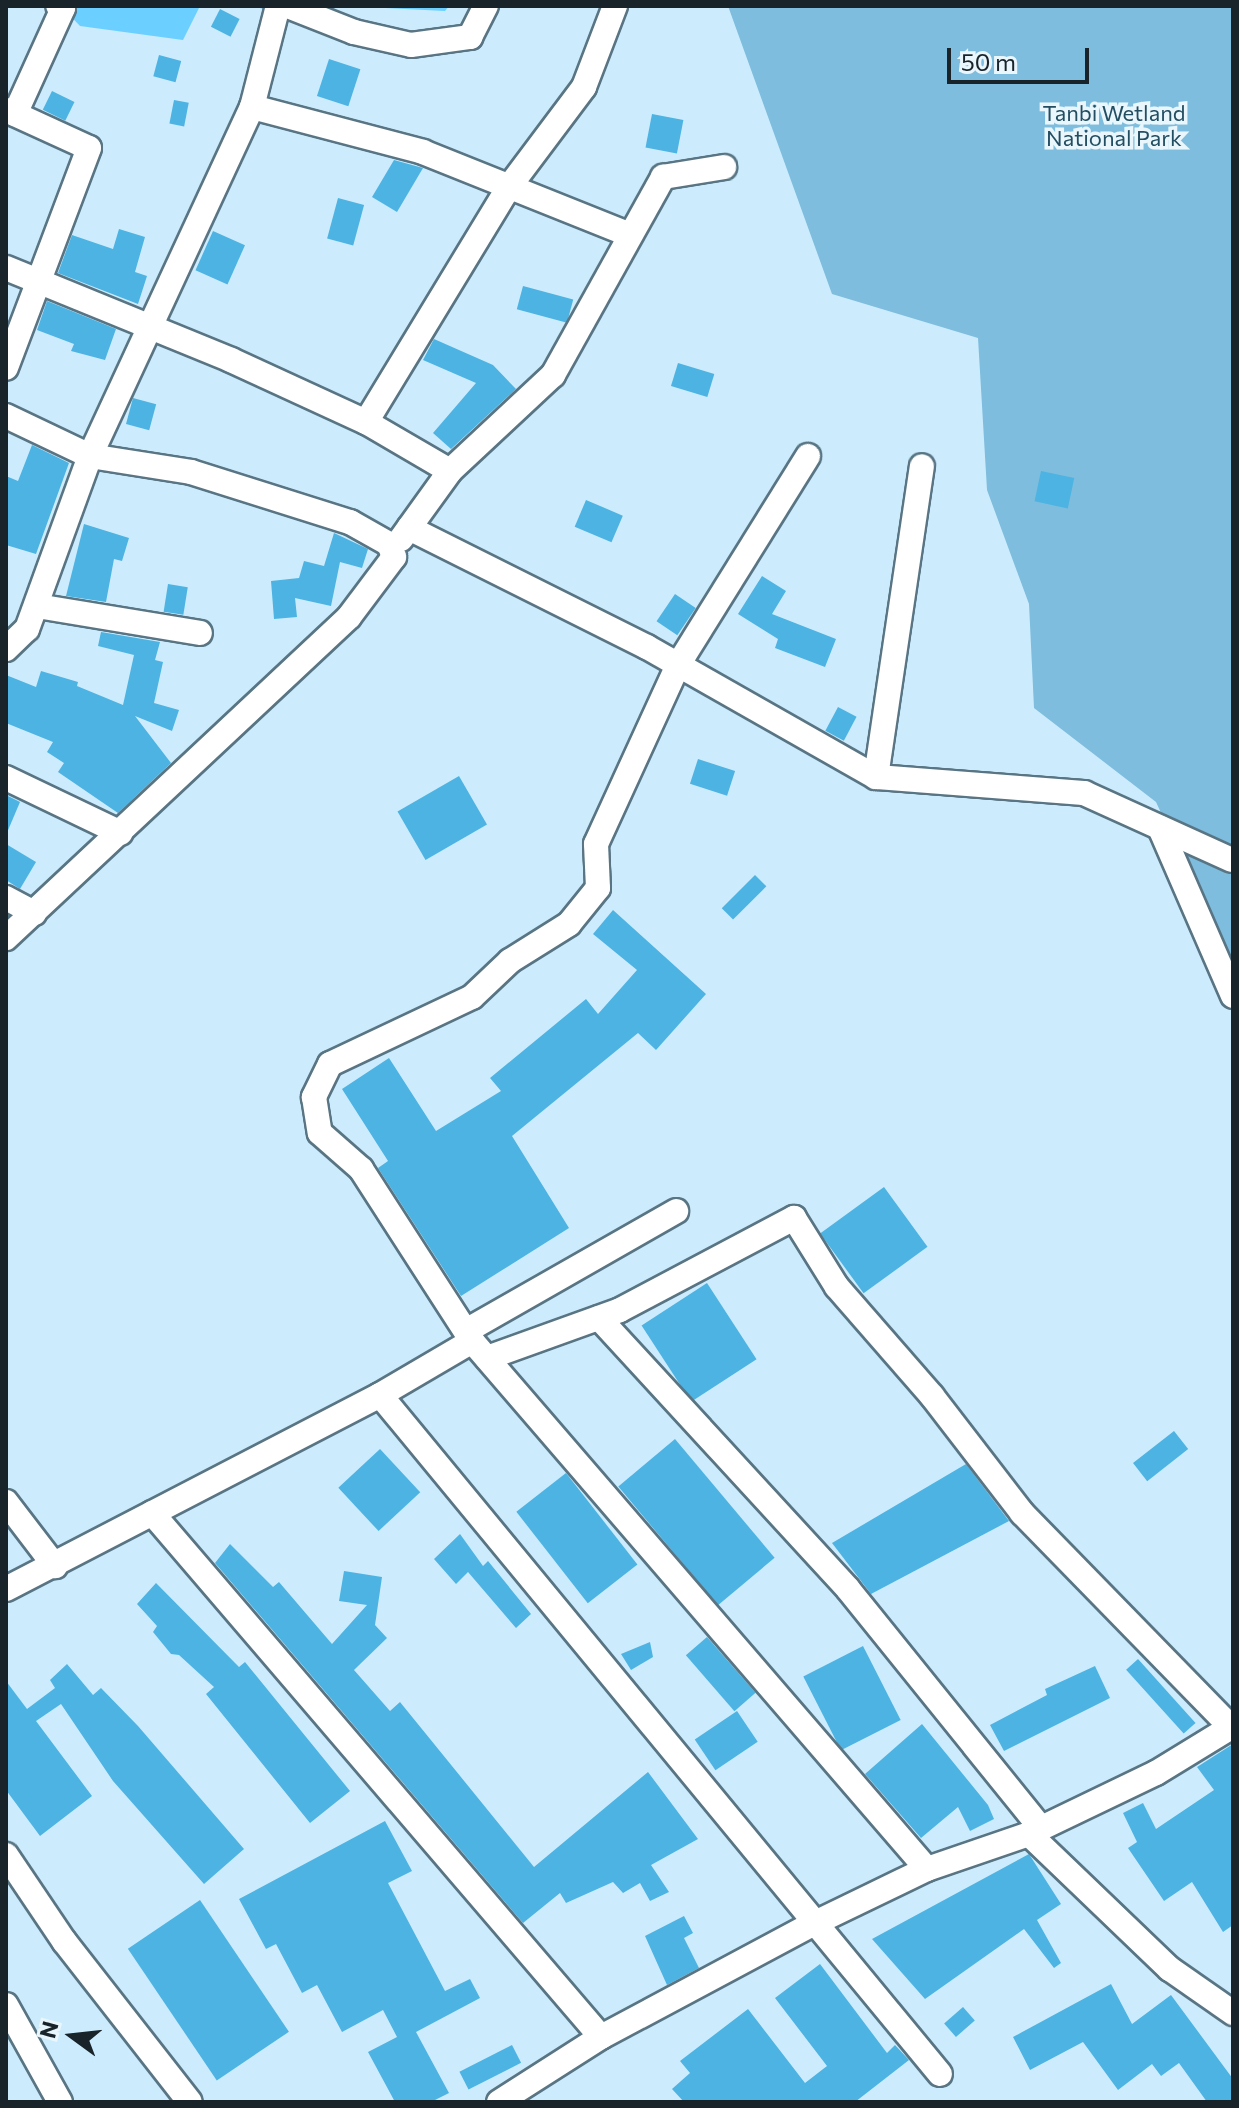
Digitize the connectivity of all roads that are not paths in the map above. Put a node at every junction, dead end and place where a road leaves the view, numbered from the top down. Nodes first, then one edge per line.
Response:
1 (58, 6) edge
2 (278, 6) edge
3 (288, 6) edge
4 (486, 6) edge
5 (615, 6) edge
6 (252, 107) junction
7 (10, 112) edge
8 (724, 167) dead end
9 (509, 187) junction
10 (628, 234) junction
11 (6, 268) edge
12 (37, 283) junction
13 (152, 330) junction
14 (6, 368) edge
15 (6, 416) edge
16 (366, 422) junction
17 (90, 456) junction
18 (808, 456) dead end
19 (922, 466) dead end
20 (450, 471) junction
21 (409, 528) junction
22 (393, 550) junction
23 (37, 606) junction
24 (200, 633) dead end
25 (6, 649) edge
26 (678, 665) junction
27 (876, 777) junction
28 (6, 778) edge
29 (1160, 828) junction
30 (121, 833) junction
31 (1232, 860) edge
32 (6, 898) edge
33 (34, 913) junction
34 (6, 938) edge
35 (1233, 996) edge
36 (676, 1211) dead end
37 (599, 1318) junction
38 (475, 1343) junction
39 (380, 1395) junction
40 (7, 1508) edge
41 (152, 1513) junction
42 (55, 1566) junction
43 (6, 1589) edge
44 (1232, 1726) edge
45 (1035, 1831) junction
46 (6, 1855) edge
47 (927, 1869) junction
48 (813, 1924) junction
49 (6, 2005) edge
50 (1233, 2013) edge
51 (601, 2037) junction
52 (940, 2074) dead end
53 (60, 2102) edge
54 (190, 2102) edge
55 (499, 2102) edge

1 - 7 street
2 - 6 street
3 - 4 street
5 - 9 street
6 - 9 street
6 - 13 street
7 - 12 street
8 - 10 street
9 - 10 street
9 - 16 street
10 - 20 street
11 - 12 street
12 - 13 street
12 - 14 street
13 - 16 street
13 - 17 street
15 - 17 street
16 - 20 street
17 - 22 street
17 - 23 street
18 - 26 street
19 - 27 street
20 - 21 street
21 - 22 street
21 - 26 street
22 - 30 street
23 - 24 street
23 - 25 street
26 - 27 street
26 - 38 street
27 - 29 street
28 - 30 street
29 - 31 street
29 - 35 street
30 - 33 street
32 - 33 street
33 - 34 street
36 - 38 street
37 - 38 street
37 - 44 street
37 - 45 street
38 - 39 street
38 - 47 street
39 - 41 street
39 - 48 street
40 - 42 street
41 - 42 street
41 - 51 street
42 - 43 street
44 - 45 street
45 - 47 street
45 - 50 street
46 - 54 street
47 - 48 street
48 - 51 street
48 - 52 street
49 - 53 street
51 - 55 street

